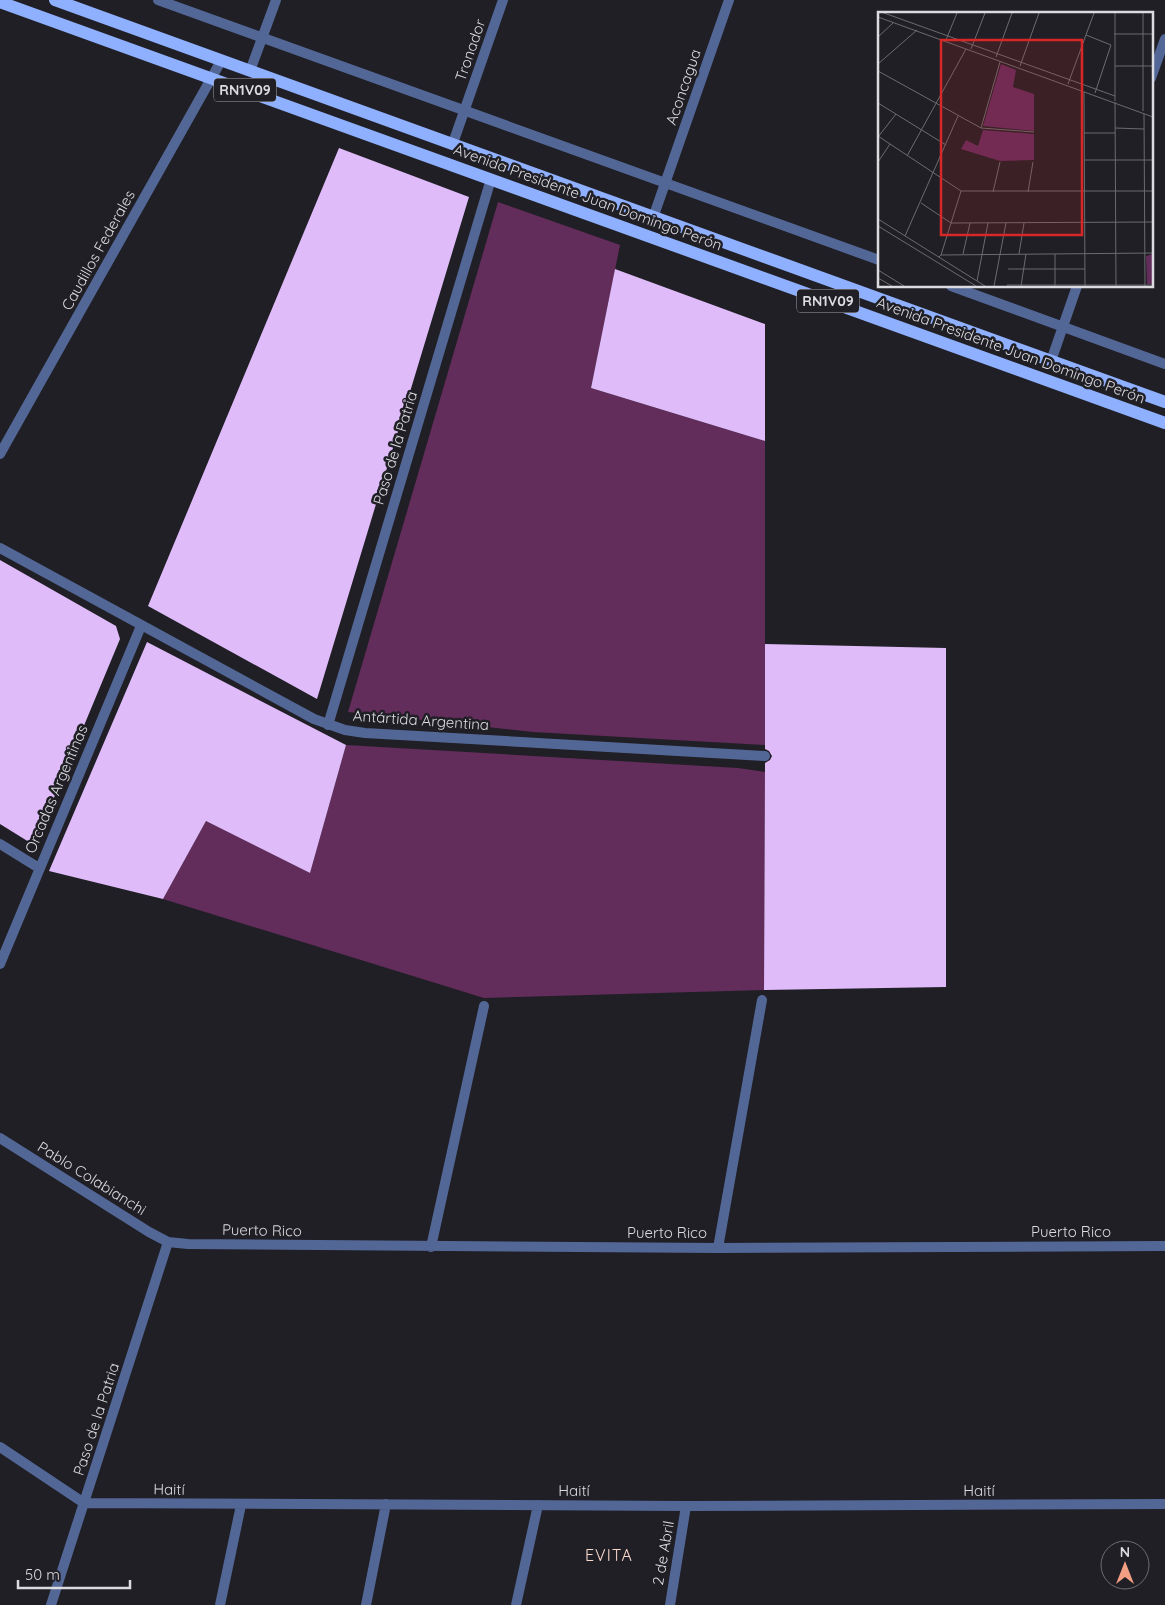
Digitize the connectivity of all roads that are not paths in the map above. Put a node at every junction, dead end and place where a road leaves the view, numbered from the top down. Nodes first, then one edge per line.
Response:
1 (55, 0) edge
2 (158, 0) edge
3 (276, 0) edge
4 (503, 0) edge
5 (729, 0) edge
6 (0, 2) edge
7 (262, 37) junction
8 (1165, 39) edge
9 (221, 61) junction
10 (250, 71) junction
11 (1152, 75) edge
12 (212, 78) junction
13 (464, 111) junction
14 (452, 143) junction
15 (491, 179) junction
16 (666, 183) junction
17 (654, 216) junction
18 (878, 260) edge
19 (956, 288) edge
20 (1076, 288) edge
21 (1063, 327) junction
22 (1051, 361) junction
23 (1165, 364) edge
24 (1165, 402) edge
25 (1165, 422) edge
26 (0, 454) edge
27 (0, 548) edge
28 (141, 626) junction
29 (328, 725) junction
30 (765, 756) dead end
31 (0, 844) edge
32 (39, 868) junction
33 (0, 964) edge
34 (762, 1000) dead end
35 (484, 1006) dead end
36 (0, 1138) edge
37 (168, 1242) junction
38 (1165, 1246) edge
39 (431, 1247) junction
40 (718, 1248) junction
41 (0, 1447) edge
42 (84, 1504) junction
43 (386, 1504) junction
44 (1165, 1504) edge
45 (242, 1505) junction
46 (538, 1505) junction
47 (686, 1506) junction
48 (51, 1605) edge
49 (220, 1605) edge
50 (366, 1605) edge
51 (516, 1605) edge
52 (670, 1605) edge

1 - 9 main road, Avenida Presidente Juan Domingo Perón / RN1V09
2 - 7 street
3 - 7 street
4 - 13 street, Tronador
5 - 16 street, Aconcagua
6 - 12 main road, Avenida Presidente Juan Domingo Perón / RN1V09
7 - 10 street
7 - 13 street
8 - 11 street
9 - 10 main road, Avenida Presidente Juan Domingo Perón / RN1V09
9 - 12 street, Caudillos Federales
10 - 14 main road, Avenida Presidente Juan Domingo Perón / RN1V09
12 - 15 main road, Avenida Presidente Juan Domingo Perón / RN1V09
12 - 26 street, Caudillos Federales
13 - 14 street, Tronador
13 - 16 street
14 - 17 main road, Avenida Presidente Juan Domingo Perón / RN1V09
15 - 25 main road, Avenida Presidente Juan Domingo Perón / RN1V09
15 - 29 street, Paso de la Patria
16 - 17 street, Aconcagua
16 - 18 street
17 - 22 main road, Avenida Presidente Juan Domingo Perón / RN1V09
19 - 21 street
20 - 21 street
21 - 22 street
21 - 23 street
22 - 24 main road, Avenida Presidente Juan Domingo Perón / RN1V09
27 - 28 street, Antártida Argentina
28 - 29 street, Antártida Argentina
28 - 32 street, Orcadas Argentinas
29 - 30 street, Antártida Argentina
31 - 32 street
32 - 33 street, Orcadas Argentinas
34 - 40 street
35 - 39 street
36 - 37 street, Pablo Colabianchi
37 - 39 street, Puerto Rico
37 - 42 street, Paso de la Patria
38 - 40 street, Puerto Rico
39 - 40 street, Puerto Rico
41 - 42 street
42 - 45 street, Haití
42 - 48 street, Paso de la Patria
43 - 45 street, Haití
43 - 46 street, Haití
43 - 50 street
44 - 47 street, Haití
45 - 49 street
46 - 47 street, Haití
46 - 51 street
47 - 52 street, 2 de Abril

